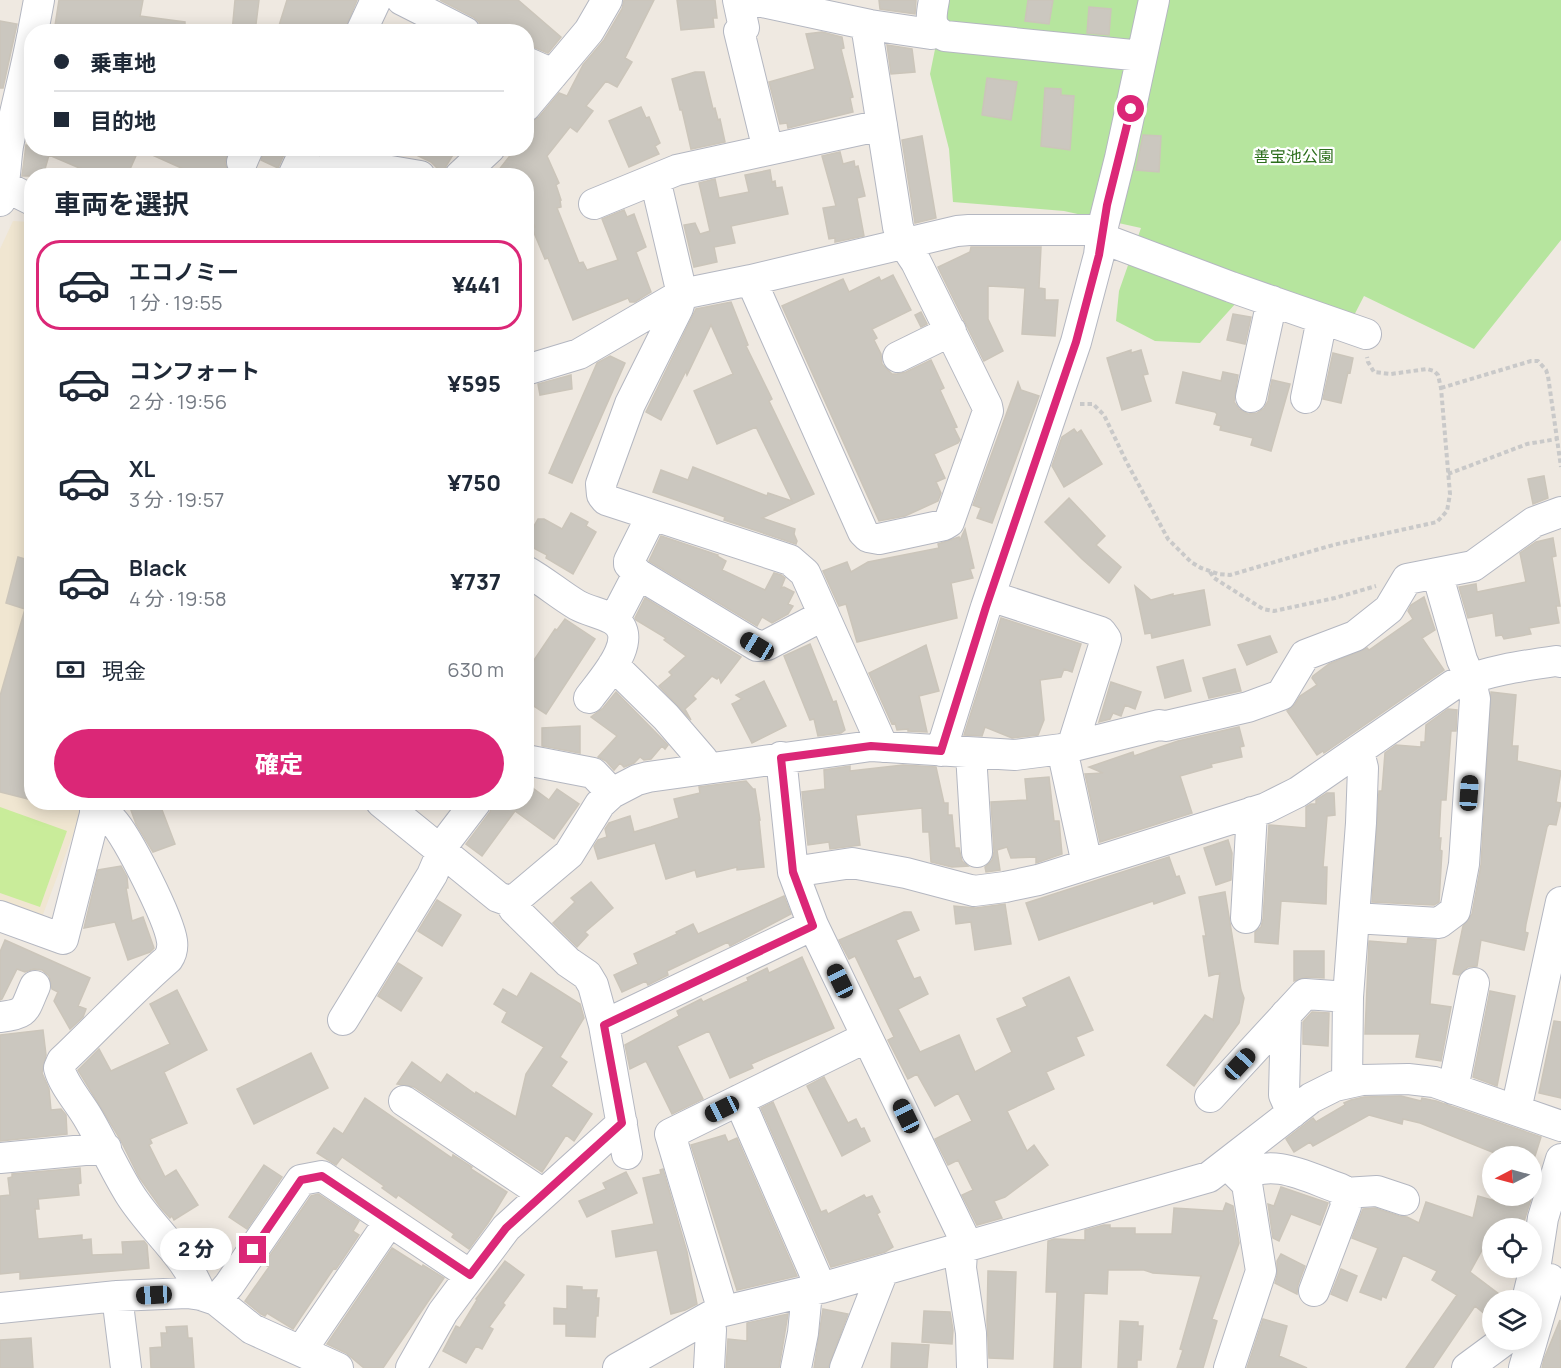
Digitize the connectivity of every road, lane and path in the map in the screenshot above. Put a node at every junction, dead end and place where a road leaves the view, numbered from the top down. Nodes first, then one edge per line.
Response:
1 (39, 0) edge
2 (376, 0) edge
3 (402, 0) edge
4 (607, 0) edge
5 (738, 0) edge
6 (753, 0) edge
7 (934, 0) edge
8 (1154, 0) edge
9 (868, 19) edge
10 (35, 24) edge
11 (366, 24) edge
12 (449, 24) edge
13 (937, 31) junction
14 (1142, 56) junction
15 (540, 68) edge
16 (24, 76) edge
17 (534, 84) edge
18 (882, 125) junction
19 (768, 150) junction
20 (481, 156) edge
21 (331, 168) edge
22 (374, 168) edge
23 (469, 168) edge
24 (655, 179) junction
25 (1, 190) edge
26 (24, 197) edge
27 (594, 204) dead end
28 (1101, 234) junction
29 (904, 244) junction
30 (751, 280) junction
31 (682, 294) junction
32 (1272, 301) junction
33 (1322, 319) junction
34 (951, 331) junction
35 (1366, 334) joint
36 (898, 357) dead end
37 (534, 368) edge
38 (1441, 388) junction
39 (1251, 397) dead end
40 (1306, 398) dead end
41 (1056, 404) junction
42 (1557, 439) junction
43 (1560, 458) edge
44 (1561, 467) edge
45 (1448, 474) junction
46 (1561, 512) edge
47 (652, 515) junction
48 (1209, 571) junction
49 (1437, 573) junction
50 (638, 574) junction
51 (534, 576) edge
52 (1402, 584) junction
53 (990, 596) junction
54 (824, 615) junction
55 (614, 620) junction
56 (1561, 662) edge
57 (613, 665) junction
58 (1470, 678) junction
59 (589, 698) dead end
60 (883, 747) junction
61 (1067, 748) junction
62 (941, 751) junction
63 (1356, 752) junction
64 (971, 754) junction
65 (781, 758) junction
66 (534, 762) edge
67 (705, 769) junction
68 (612, 793) junction
69 (95, 810) edge
70 (98, 810) edge
71 (391, 810) edge
72 (470, 810) edge
73 (1252, 812) junction
74 (977, 852) dead end
75 (442, 853) junction
76 (1087, 864) junction
77 (793, 872) junction
78 (509, 901) junction
79 (1561, 902) edge
80 (0, 916) edge
81 (1246, 918) dead end
82 (1354, 918) junction
83 (813, 926) junction
84 (1474, 983) dead end
85 (35, 986) dead end
86 (1348, 997) junction
87 (1286, 1014) junction
88 (0, 1017) edge
89 (344, 1020) dead end
90 (604, 1025) junction
91 (867, 1037) junction
92 (1347, 1083) junction
93 (1453, 1089) junction
94 (1210, 1097) dead end
95 (739, 1100) junction
96 (404, 1101) dead end
97 (1516, 1110) junction
98 (1292, 1113) junction
99 (622, 1123) junction
100 (1561, 1126) edge
101 (106, 1148) junction
102 (627, 1154) dead end
103 (0, 1158) edge
104 (1561, 1159) edge
105 (1234, 1170) junction
106 (1344, 1193) junction
107 (543, 1194) junction
108 (1404, 1200) dead end
109 (389, 1222) junction
110 (1561, 1233) edge
111 (963, 1248) junction
112 (883, 1270) junction
113 (470, 1275) junction
114 (814, 1290) junction
115 (1529, 1290) edge
116 (1314, 1291) dead end
117 (117, 1296) junction
118 (208, 1298) junction
119 (0, 1308) edge
120 (715, 1314) junction
121 (1491, 1350) edge
122 (301, 1351) junction
123 (126, 1368) edge
124 (338, 1368) edge
125 (411, 1368) edge
126 (618, 1368) edge
127 (709, 1368) edge
128 (796, 1368) edge
129 (845, 1368) edge
130 (972, 1368) edge
131 (1229, 1368) edge
132 (1467, 1368) edge
133 (1524, 1368) edge

1 - 10 street
2 - 11 street
3 - 12 street
4 - 15 street
5 - 19 street
6 - 9 street
7 - 13 street
8 - 14 street
9 - 13 street
9 - 18 street
13 - 14 street
14 - 28 street
15 - 17 street
16 - 25 street
18 - 19 street
18 - 29 street
19 - 24 street
20 - 23 street
21 - 22 street
24 - 27 street
24 - 31 street
25 - 26 street
28 - 29 street
28 - 32 street
28 - 41 street
29 - 30 street
29 - 34 street
30 - 31 street
30 - 34 street
31 - 37 street
31 - 47 street
32 - 33 street
32 - 39 street
33 - 35 street
33 - 40 street
34 - 36 street
35 - 38 path
38 - 42 path
38 - 45 path
41 - 48 path
41 - 53 street
42 - 43 path
42 - 45 path
43 - 44 path
45 - 48 path
46 - 49 street
47 - 50 street
47 - 54 street
48 - 52 path
49 - 52 street
49 - 58 street
50 - 54 street
50 - 55 street
51 - 55 street
52 - 61 street
53 - 61 street
53 - 62 street
54 - 60 street
55 - 57 street
56 - 58 street
57 - 59 street
57 - 67 street
58 - 63 street
58 - 82 street
60 - 62 street
60 - 65 street
61 - 64 street
61 - 76 street
62 - 64 street
63 - 73 street
63 - 82 street
64 - 74 street
65 - 67 street
65 - 77 street
66 - 68 street
67 - 68 street
68 - 78 street
69 - 80 street
70 - 101 street
71 - 75 street
72 - 75 street
73 - 76 street
73 - 81 street
75 - 78 street
75 - 89 street
76 - 77 street
77 - 83 street
78 - 90 street
79 - 97 street
82 - 86 street
83 - 90 street
83 - 91 street
84 - 93 street
85 - 88 street
86 - 87 street
86 - 92 street
87 - 94 street
87 - 98 street
90 - 99 street
91 - 95 street
91 - 111 street
92 - 93 street
92 - 98 street
93 - 97 street
95 - 114 street
95 - 120 street
96 - 107 street
97 - 100 street
98 - 105 street
99 - 102 street
99 - 107 street
101 - 103 street
101 - 118 street
104 - 115 street
105 - 106 street
105 - 111 street
105 - 131 street
106 - 108 street
106 - 116 street
107 - 113 street
109 - 113 street
109 - 118 street
109 - 122 street
110 - 133 street
111 - 112 street
111 - 130 street
112 - 114 street
112 - 129 street
113 - 125 street
114 - 120 street
114 - 128 street
117 - 118 street
117 - 119 street
117 - 123 street
118 - 122 street
120 - 126 street
120 - 127 street
121 - 132 street
122 - 124 street

